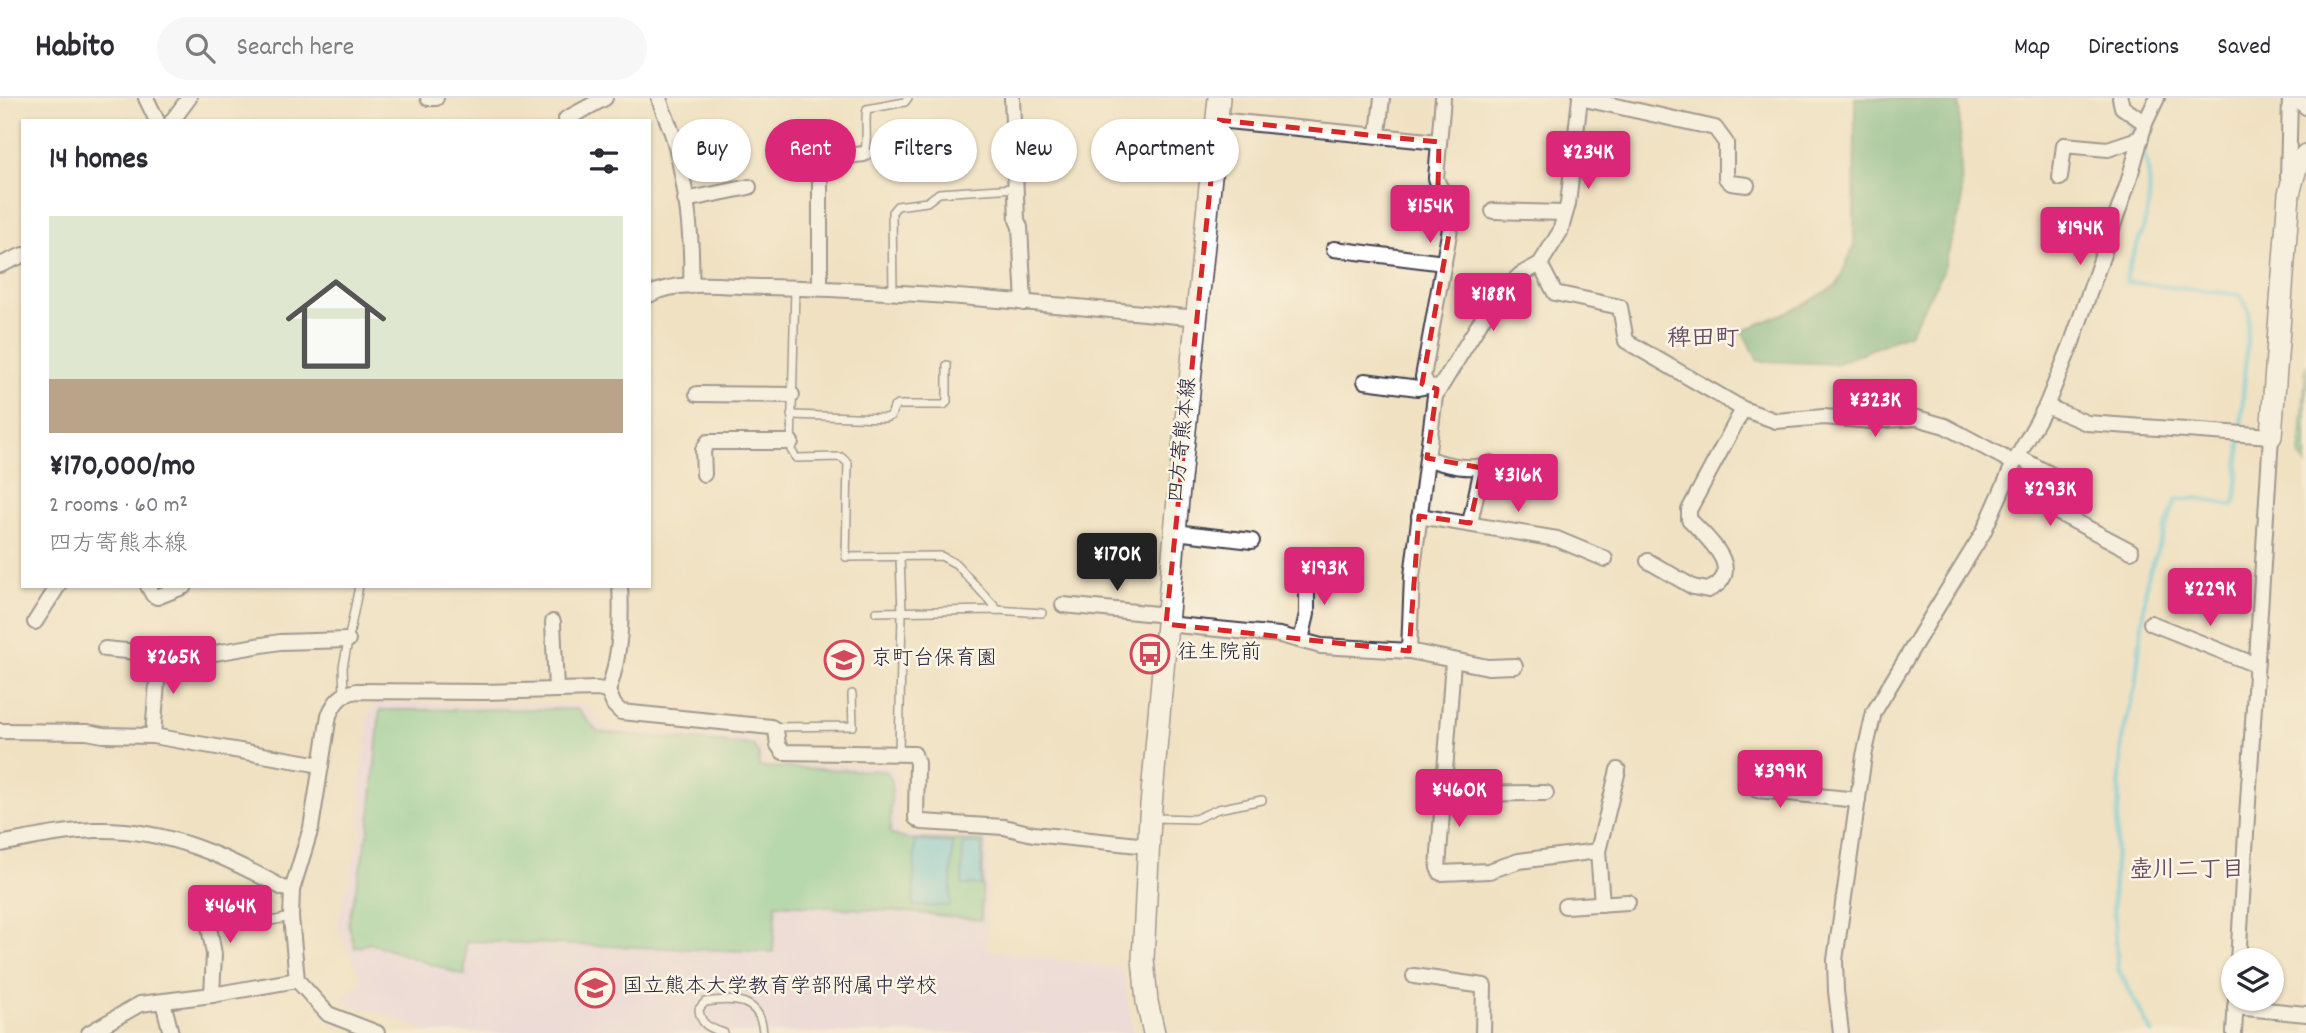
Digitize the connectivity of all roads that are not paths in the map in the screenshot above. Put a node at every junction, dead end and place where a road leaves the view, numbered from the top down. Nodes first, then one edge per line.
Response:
1 (146, 98) edge
2 (189, 98) edge
3 (428, 98) edge
4 (436, 98) edge
5 (605, 98) edge
6 (659, 98) edge
7 (908, 98) edge
8 (1012, 98) edge
9 (1219, 98) edge
10 (1382, 98) edge
11 (1443, 98) edge
12 (1580, 98) edge
13 (2120, 98) edge
14 (2157, 98) edge
15 (2292, 98) edge
16 (2306, 107) edge
17 (157, 119) edge
18 (173, 119) edge
19 (566, 119) dead end
20 (1217, 119) edge
21 (1239, 122) edge
22 (2145, 123) junction
23 (1378, 134) junction
24 (2141, 138) junction
25 (1438, 142) junction
26 (864, 154) joint
27 (2306, 155) edge
28 (2060, 178) dead end
29 (1211, 182) edge
30 (1747, 185) dead end
31 (749, 187) dead end
32 (1015, 188) junction
33 (2289, 194) junction
34 (685, 200) junction
35 (1493, 211) dead end
36 (1565, 213) junction
37 (1334, 249) dead end
38 (21, 256) edge
39 (1444, 263) junction
40 (1540, 264) junction
41 (0, 265) edge
42 (691, 286) junction
43 (795, 288) junction
44 (820, 288) junction
45 (893, 292) junction
46 (651, 294) edge
47 (1024, 303) junction
48 (1198, 318) junction
49 (947, 365) dead end
50 (1365, 381) dead end
51 (1432, 387) junction
52 (697, 394) dead end
53 (792, 395) junction
54 (2046, 406) junction
55 (1743, 409) junction
56 (791, 415) junction
57 (2271, 436) junction
58 (791, 442) junction
59 (1427, 458) junction
60 (2016, 460) junction
61 (1482, 468) junction
62 (704, 474) dead end
63 (1517, 474) dead end
64 (1419, 516) junction
65 (1470, 523) junction
66 (1175, 532) junction
67 (1252, 541) dead end
68 (2131, 551) dead end
69 (900, 557) junction
70 (1605, 559) dead end
71 (1647, 561) dead end
72 (1319, 565) dead end
73 (57, 588) edge
74 (149, 588) edge
75 (180, 588) edge
76 (359, 588) edge
77 (620, 588) edge
78 (1063, 605) dead end
79 (998, 610) junction
80 (876, 612) dead end
81 (902, 613) junction
82 (1042, 613) dead end
83 (1167, 620) junction
84 (35, 622) dead end
85 (553, 622) dead end
86 (2151, 623) dead end
87 (348, 640) junction
88 (1301, 640) junction
89 (105, 649) dead end
90 (1409, 651) junction
91 (159, 654) junction
92 (1453, 661) junction
93 (2256, 665) junction
94 (1515, 666) dead end
95 (556, 690) junction
96 (608, 691) junction
97 (344, 694) junction
98 (852, 694) dead end
99 (771, 727) junction
100 (0, 731) edge
101 (153, 736) junction
102 (899, 753) junction
103 (1757, 764) dead end
104 (321, 765) junction
105 (1618, 770) dead end
106 (1546, 793) dead end
107 (1444, 794) junction
108 (1262, 800) dead end
109 (1858, 800) junction
110 (1150, 817) junction
111 (0, 844) edge
112 (1148, 846) junction
113 (1598, 852) junction
114 (292, 890) junction
115 (204, 899) dead end
116 (1628, 902) dead end
117 (1602, 904) junction
118 (1565, 906) dead end
119 (292, 917) junction
120 (256, 924) dead end
121 (2239, 948) edge
122 (1413, 976) dead end
123 (297, 980) junction
124 (212, 995) junction
125 (163, 1002) junction
126 (2235, 1011) edge
127 (2284, 1011) edge
128 (2306, 1014) edge
129 (89, 1033) edge
130 (171, 1033) edge
131 (377, 1033) edge
132 (724, 1033) edge
133 (763, 1033) edge
134 (1154, 1033) edge
135 (1483, 1033) edge
136 (1841, 1033) edge
137 (2234, 1033) edge

1 - 17 street
2 - 18 street
3 - 4 street
5 - 19 street
6 - 34 street
7 - 26 lane
8 - 32 street
9 - 20 main road, 四方寄熊本線
10 - 23 street
11 - 25 street
12 - 30 street
12 - 36 street
13 - 22 street
14 - 22 street
15 - 16 street
15 - 33 street
21 - 23 street
22 - 24 street
23 - 25 street
24 - 28 street
24 - 54 street
25 - 39 street
26 - 44 street
27 - 33 main road
29 - 48 main road, 四方寄熊本線
31 - 34 street
32 - 45 lane
32 - 47 street
33 - 57 main road
34 - 42 street
35 - 36 street
36 - 40 street
37 - 39 street
38 - 41 street
39 - 51 street
40 - 51 street
40 - 55 street
42 - 43 street
42 - 46 street
43 - 44 street
43 - 53 lane
44 - 45 street
45 - 47 street
47 - 48 street
48 - 66 main road, 四方寄熊本線
49 - 56 lane
50 - 51 street
51 - 59 street
52 - 53 street
53 - 56 lane
54 - 57 street
54 - 60 street
55 - 60 street
55 - 71 street
56 - 58 lane
57 - 93 street
58 - 62 street
58 - 69 lane
59 - 61 street
59 - 64 street
60 - 68 street
60 - 109 street
61 - 63 street
61 - 65 street
64 - 65 street
64 - 90 street
65 - 70 street
66 - 67 street
66 - 83 main road, 四方寄熊本線
69 - 79 lane
69 - 81 lane
72 - 88 street
73 - 84 street
74 - 75 street
76 - 87 lane
77 - 96 street
78 - 83 street
79 - 81 lane
79 - 82 lane
80 - 81 lane
81 - 102 lane
83 - 88 street
83 - 110 main road, 四方寄熊本線
85 - 95 street
86 - 93 street
87 - 91 street
87 - 97 lane
88 - 90 street
89 - 91 street
90 - 92 street
91 - 101 street
92 - 94 street
92 - 107 street
93 - 121 street
95 - 96 street
95 - 97 street
96 - 99 street
97 - 104 street
98 - 99 lane
99 - 102 street
100 - 101 street
101 - 104 street
102 - 112 street
103 - 109 street
104 - 114 street
105 - 113 street
106 - 107 street
107 - 113 street
108 - 110 lane
109 - 136 street
110 - 112 main road, 四方寄熊本線
111 - 114 street
112 - 134 main road, 四方寄熊本線
113 - 117 street
114 - 119 street
115 - 124 street
116 - 117 street
117 - 118 street
119 - 120 lane
119 - 123 street
122 - 135 street
123 - 124 street
123 - 131 street
124 - 125 street
125 - 129 street
125 - 130 street
126 - 137 street
127 - 128 street
132 - 133 lane

